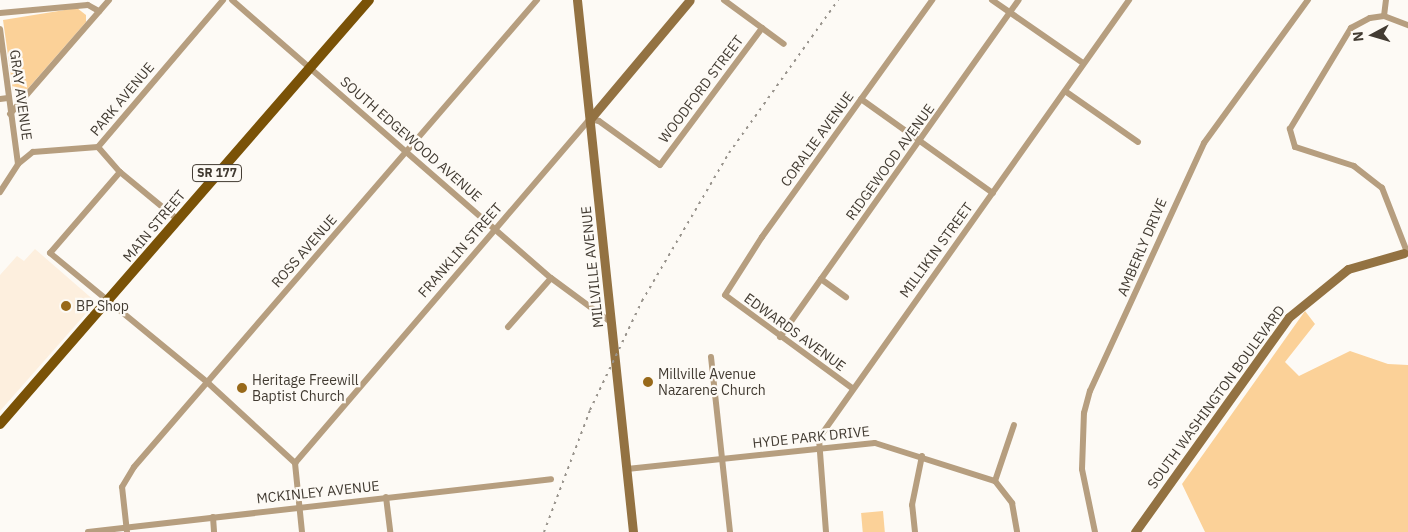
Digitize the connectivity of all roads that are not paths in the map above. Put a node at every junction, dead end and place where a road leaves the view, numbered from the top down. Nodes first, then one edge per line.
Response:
1 (109, 0) edge
2 (223, 0) edge
3 (232, 0) edge
4 (369, 0) edge
5 (537, 0) edge
6 (577, 0) edge
7 (690, 0) edge
8 (724, 0) edge
9 (932, 0) edge
10 (992, 0) edge
11 (1019, 0) edge
12 (1129, 0) edge
13 (1308, 0) edge
14 (1386, 0) edge
15 (100, 11) junction
16 (0, 13) edge
17 (1010, 14) junction
18 (1384, 16) junction
19 (1408, 25) edge
20 (0, 28) edge
21 (762, 28) junction
22 (784, 44) dead end
23 (1083, 63) junction
24 (310, 67) junction
25 (1065, 92) junction
26 (8, 98) junction
27 (0, 99) edge
28 (861, 99) junction
29 (10, 114) junction
30 (590, 119) junction
31 (920, 141) junction
32 (1138, 142) dead end
33 (98, 147) junction
34 (407, 152) junction
35 (18, 164) junction
36 (120, 172) junction
37 (4, 185) edge
38 (0, 192) edge
39 (993, 193) junction
40 (178, 219) junction
41 (496, 228) junction
42 (1406, 252) edge
43 (551, 278) junction
44 (821, 279) junction
45 (725, 295) joint
46 (846, 297) dead end
47 (108, 303) junction
48 (612, 323) junction
49 (508, 326) dead end
50 (780, 337) junction
51 (711, 357) dead end
52 (207, 382) junction
53 (852, 388) junction
54 (0, 424) edge
55 (1014, 424) dead end
56 (817, 449) junction
57 (922, 456) junction
58 (722, 458) junction
59 (294, 463) junction
60 (627, 469) junction
61 (551, 479) dead end
62 (995, 481) junction
63 (386, 497) junction
64 (299, 507) junction
65 (213, 517) junction
66 (127, 530) edge
67 (88, 532) edge
68 (214, 532) edge
69 (302, 532) edge
70 (390, 532) edge
71 (633, 532) edge
72 (730, 532) edge
73 (826, 532) edge
74 (915, 532) edge
75 (1017, 532) edge
76 (1095, 532) edge
77 (1135, 532) edge

1 - 15 street
2 - 33 street, PARK AVENUE
3 - 24 street, SOUTH EDGEWOOD AVENUE
4 - 24 main road, MAIN STREET / SR 177
5 - 34 street, ROSS AVENUE
6 - 30 street, MILLVILLE AVENUE
7 - 30 street, FRANKLIN STREET
8 - 21 street
9 - 28 street, CORALIE AVENUE
10 - 17 street
11 - 17 street, RIDGEWOOD AVENUE
12 - 23 street, MILLIKIN STREET
13 - 76 street, AMBERLY DRIVE
14 - 18 street
15 - 16 street
15 - 29 street
17 - 23 street
17 - 31 street, RIDGEWOOD AVENUE
18 - 19 street
18 - 42 street
20 - 26 street, GRAY AVENUE
21 - 22 street
21 - 30 street, WOODFORD STREET
23 - 25 street, MILLIKIN STREET
24 - 34 street, SOUTH EDGEWOOD AVENUE
24 - 40 main road, MAIN STREET / SR 177
25 - 32 street
25 - 39 street, MILLIKIN STREET
26 - 27 street
26 - 29 street, GRAY AVENUE
28 - 31 street
28 - 45 street, CORALIE AVENUE
29 - 35 street, GRAY AVENUE
30 - 41 street, FRANKLIN STREET
30 - 48 street, MILLVILLE AVENUE
31 - 39 street
31 - 44 street, RIDGEWOOD AVENUE
33 - 35 street, PARK AVENUE
33 - 36 street
34 - 41 street, SOUTH EDGEWOOD AVENUE
34 - 52 street, ROSS AVENUE
35 - 37 street
36 - 40 street
36 - 47 street
37 - 38 street
39 - 53 street, MILLIKIN STREET
40 - 47 main road, MAIN STREET / SR 177
41 - 43 street, SOUTH EDGEWOOD AVENUE
41 - 59 street, FRANKLIN STREET
42 - 77 street, SOUTH WASHINGTON BOULEVARD
43 - 48 street, SOUTH EDGEWOOD AVENUE
43 - 49 street
44 - 46 street
44 - 50 street, RIDGEWOOD AVENUE
45 - 50 street, EDWARDS AVENUE
47 - 52 street
47 - 54 main road, MAIN STREET / SR 177
48 - 60 street, MILLVILLE AVENUE
50 - 53 street, EDWARDS AVENUE
51 - 58 street
52 - 59 street
52 - 66 street, ROSS AVENUE
53 - 56 street, MILLIKIN STREET
55 - 62 street
56 - 57 street, HYDE PARK DRIVE
56 - 58 street, HYDE PARK DRIVE
56 - 73 street, MILLIKIN STREET
57 - 62 street, HYDE PARK DRIVE
57 - 74 street
58 - 60 street, HYDE PARK DRIVE
58 - 72 street
59 - 64 street
60 - 71 street, MILLVILLE AVENUE
61 - 63 street, MCKINLEY AVENUE
62 - 75 street
63 - 64 street, MCKINLEY AVENUE
63 - 70 street
64 - 65 street, MCKINLEY AVENUE
64 - 69 street
65 - 66 street, MCKINLEY AVENUE
65 - 68 street
66 - 67 street, MCKINLEY AVENUE

